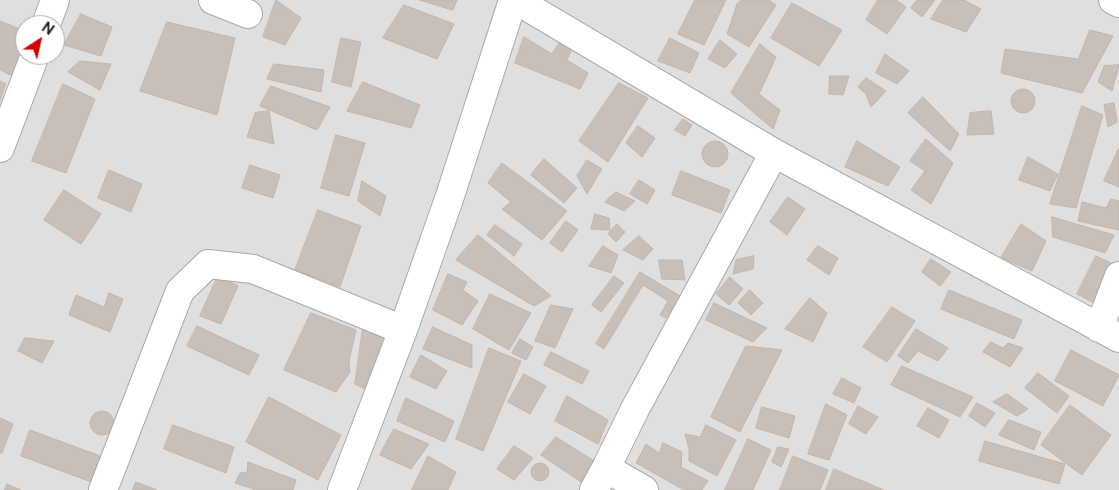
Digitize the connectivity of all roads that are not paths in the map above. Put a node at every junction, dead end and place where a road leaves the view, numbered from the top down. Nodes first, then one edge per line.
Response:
1 (56, 0) edge
2 (213, 0) edge
3 (515, 0) edge
4 (1113, 0) edge
5 (1119, 3) edge
6 (248, 14) dead end
7 (50, 15) edge
8 (31, 65) edge
9 (0, 148) edge
10 (774, 153) junction
11 (1119, 276) edge
12 (403, 330) junction
13 (1109, 333) edge
14 (600, 479) edge
15 (103, 490) edge
16 (342, 490) edge
17 (644, 490) edge

1 - 7 street
2 - 6 street
3 - 10 street
3 - 12 street
4 - 5 street
8 - 9 street
10 - 13 street
10 - 14 street
11 - 13 street
12 - 15 street
12 - 16 street
14 - 17 street

